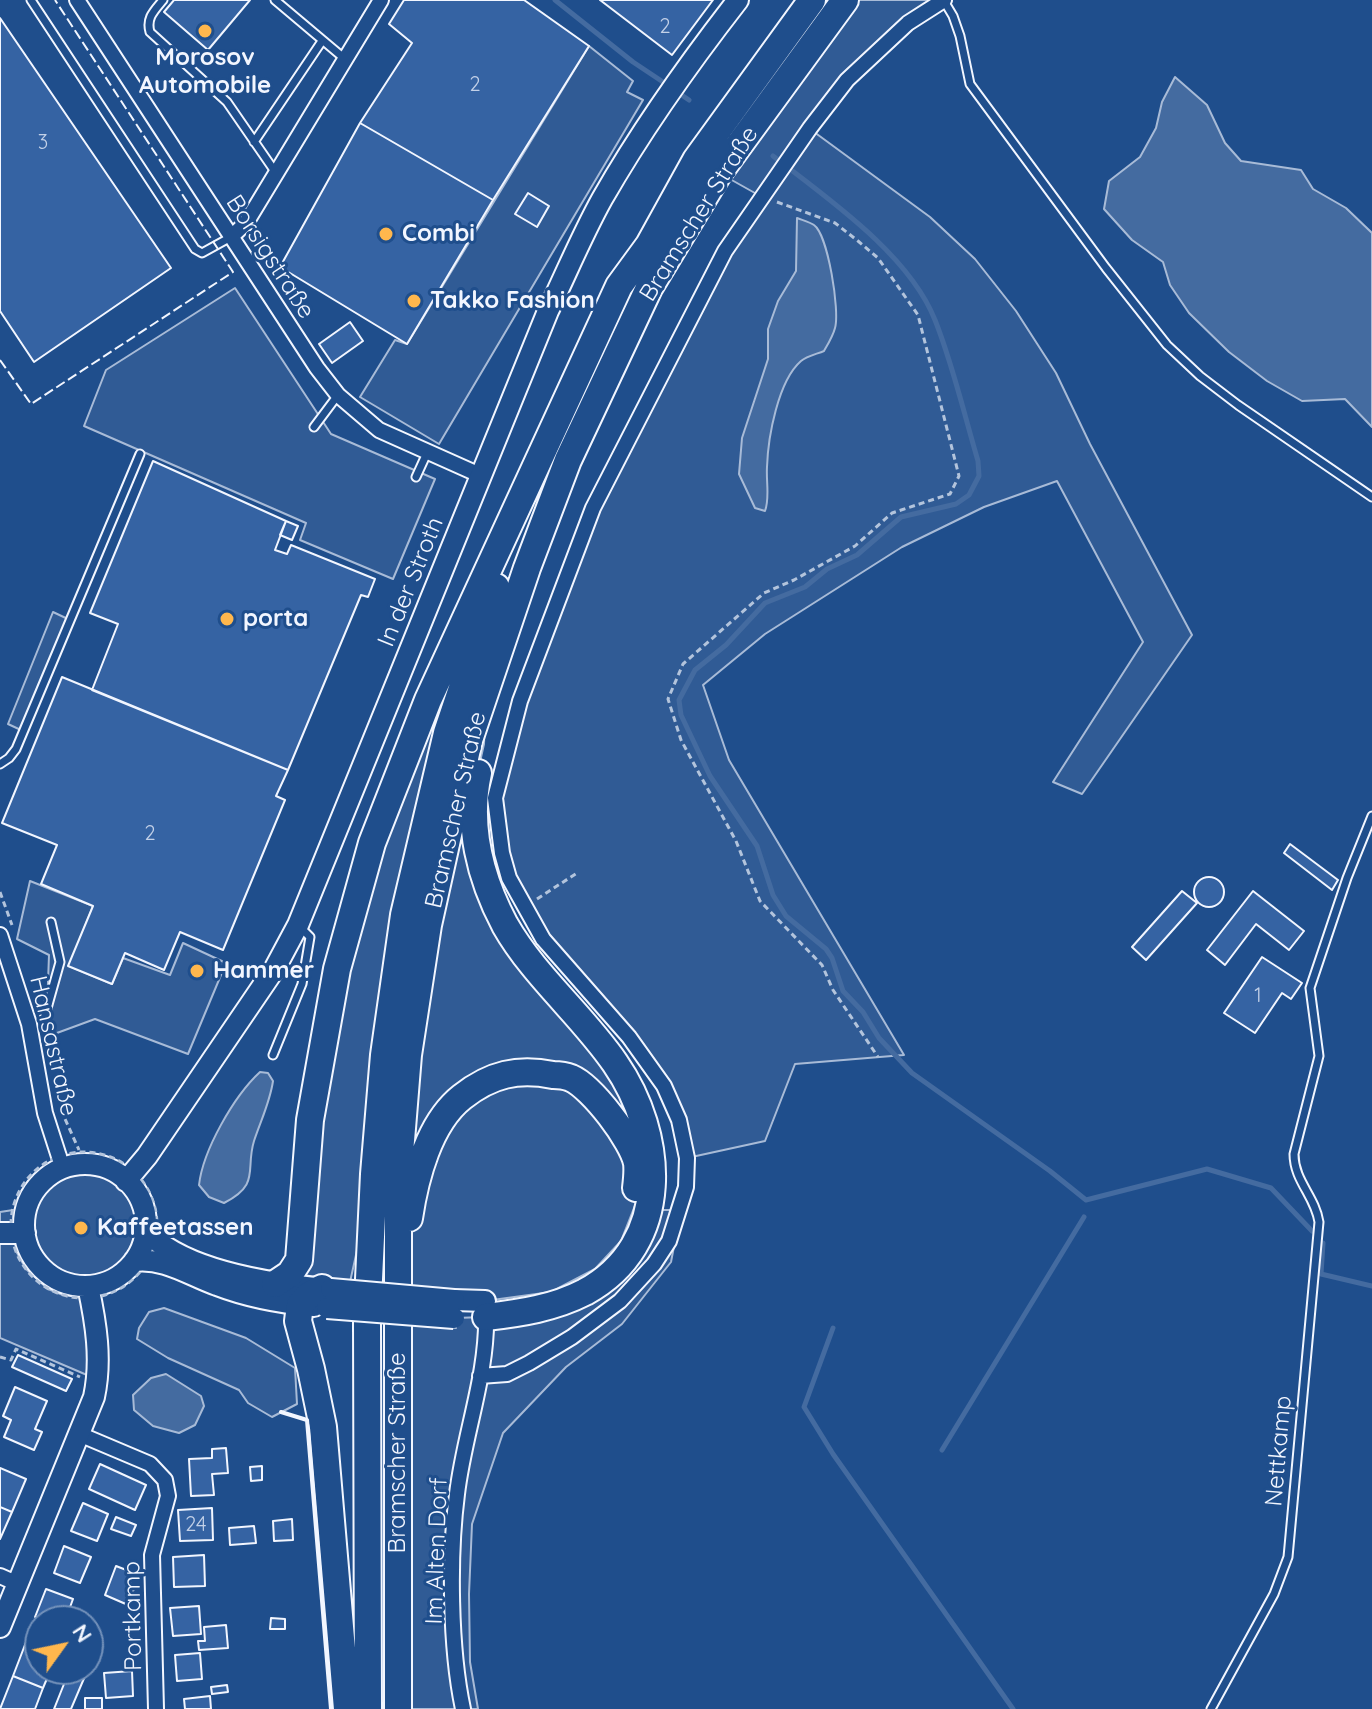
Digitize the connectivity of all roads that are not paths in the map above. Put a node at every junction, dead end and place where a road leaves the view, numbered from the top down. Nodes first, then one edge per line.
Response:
1 (31, 0) edge
2 (77, 0) edge
3 (163, 0) edge
4 (275, 0) edge
5 (381, 0) edge
6 (738, 0) edge
7 (812, 0) edge
8 (844, 1) edge
9 (944, 1) edge
10 (322, 41) junction
11 (345, 59) junction
12 (254, 142) junction
13 (276, 173) junction
14 (231, 237) junction
15 (338, 395) junction
16 (314, 427) dead end
17 (544, 448) junction
18 (427, 453) junction
19 (140, 454) dead end
20 (482, 476) junction
21 (416, 477) dead end
22 (1372, 497) edge
23 (486, 689) junction
24 (0, 764) edge
25 (1372, 816) edge
26 (51, 922) dead end
27 (298, 925) junction
28 (0, 935) edge
29 (44, 1019) dead end
30 (273, 1055) dead end
31 (60, 1162) junction
32 (130, 1177) junction
33 (13, 1233) edge
34 (146, 1248) junction
35 (275, 1284) junction
36 (399, 1284) junction
37 (89, 1292) junction
38 (327, 1295) junction
39 (300, 1305) junction
40 (485, 1309) junction
41 (480, 1376) junction
42 (79, 1434) junction
43 (9, 1580) edge
44 (0, 1627) edge
45 (156, 1709) edge
46 (347, 1709) edge
47 (368, 1709) edge
48 (398, 1709) edge
49 (463, 1709) edge
50 (1211, 1709) edge

1 - 14 lane
2 - 14 street, Borsigstraße
3 - 12 lane
4 - 10 lane
5 - 11 street
6 - 20 street, In der Stroth
7 - 17 highway
8 - 23 highway, Bramscher Straße
9 - 22 lane
9 - 41 street
10 - 11 lane
10 - 12 lane
11 - 13 street
12 - 13 lane
13 - 14 street
14 - 15 street, Borsigstraße
15 - 16 lane
15 - 18 street, Borsigstraße
17 - 35 highway
17 - 47 highway
18 - 20 street, Borsigstraße
18 - 21 lane
19 - 24 lane
20 - 27 street, In der Stroth
23 - 36 highway, Bramscher Straße
23 - 40 highway
25 - 50 lane, Nettkamp
26 - 29 lane
27 - 30 lane
27 - 32 street, In der Stroth
28 - 31 street, Hansastraße
31 - 32 street
31 - 33 street
32 - 34 street
33 - 37 street
34 - 35 street
34 - 37 street
34 - 39 street
35 - 38 street
36 - 40 highway
36 - 48 highway, Bramscher Straße
37 - 42 street
38 - 39 highway
38 - 40 street, bridge
39 - 46 highway
40 - 41 street, Im Alten Dorf
41 - 49 street, Im Alten Dorf
42 - 43 street
42 - 45 street, Portkamp
43 - 44 street

